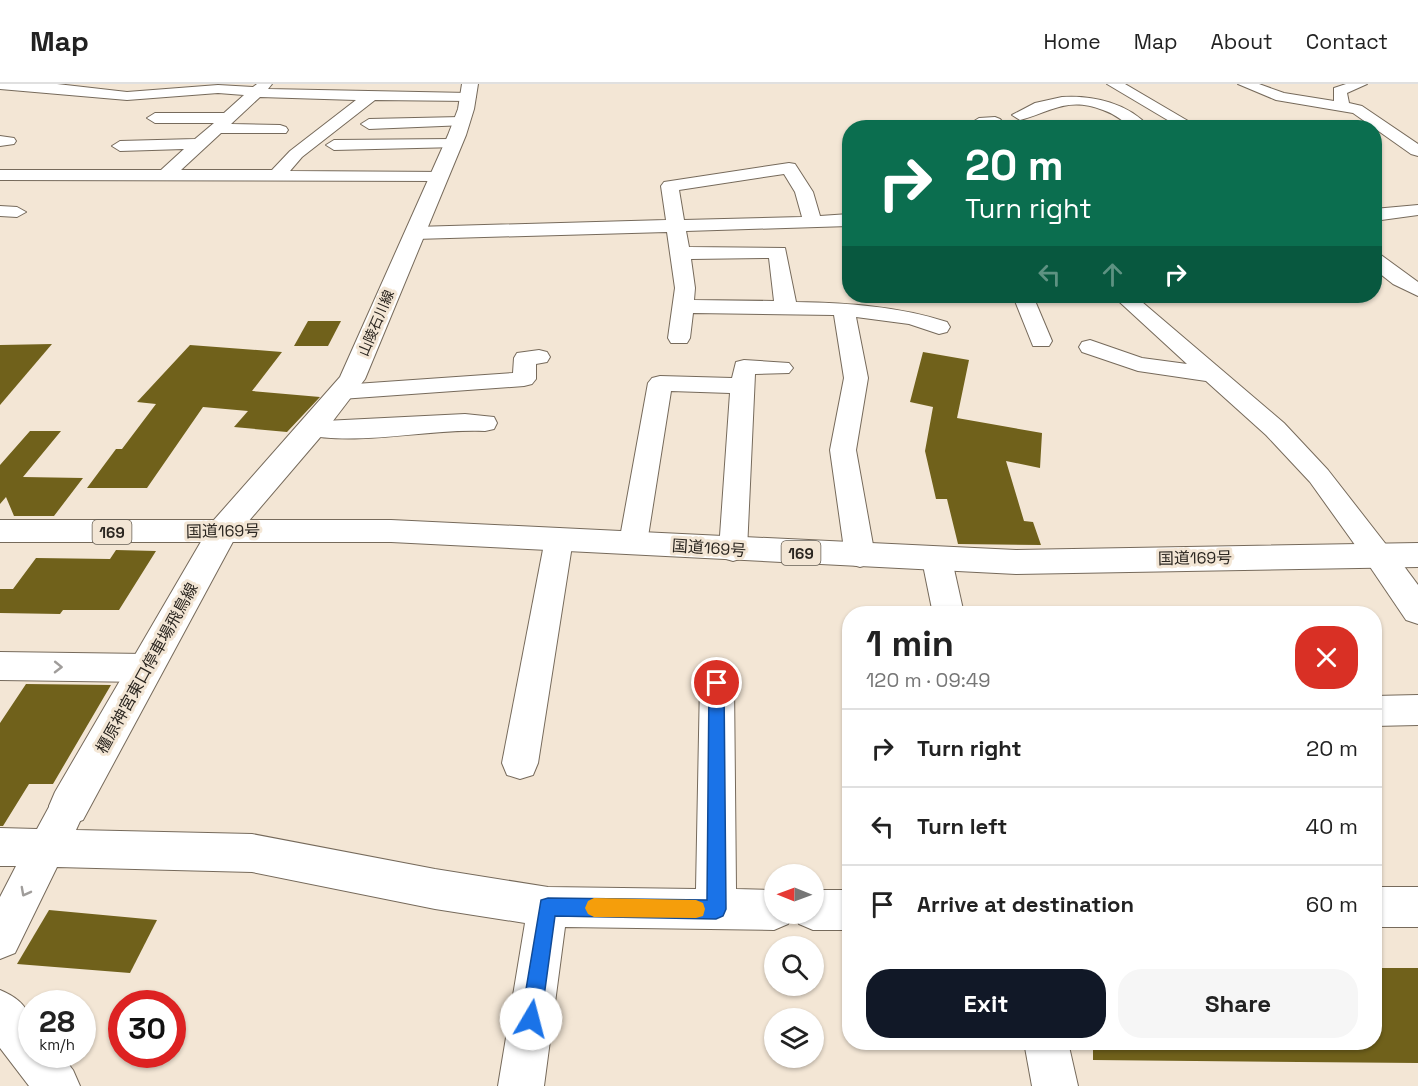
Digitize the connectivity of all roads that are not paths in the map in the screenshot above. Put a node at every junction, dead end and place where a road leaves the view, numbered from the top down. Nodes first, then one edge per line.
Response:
1 (1114, 84) edge
2 (1245, 84) edge
3 (1360, 84) edge
4 (0, 85) edge
5 (43, 86) edge
6 (261, 88) edge
7 (77, 91) junction
8 (469, 91) edge
9 (371, 96) junction
10 (0, 102) edge
11 (51, 105) dead end
12 (1342, 105) junction
13 (1020, 115) dead end
14 (155, 118) dead end
15 (1130, 120) edge
16 (1179, 120) edge
17 (1372, 120) edge
18 (461, 122) junction
19 (223, 123) junction
20 (369, 124) dead end
21 (1382, 127) edge
22 (280, 130) dead end
23 (200, 144) junction
24 (452, 144) junction
25 (334, 145) dead end
26 (120, 146) dead end
27 (1417, 151) edge
28 (0, 175) edge
29 (28, 175) junction
30 (166, 176) junction
31 (276, 176) junction
32 (438, 176) junction
33 (0, 194) edge
34 (1418, 210) edge
35 (1382, 214) edge
36 (813, 223) junction
37 (677, 225) junction
38 (842, 226) edge
39 (415, 233) junction
40 (680, 253) junction
41 (1382, 265) edge
42 (1418, 290) edge
43 (1026, 303) edge
44 (1131, 303) edge
45 (684, 306) junction
46 (786, 308) junction
47 (844, 309) junction
48 (939, 327) dead end
49 (679, 338) dead end
50 (1041, 341) dead end
51 (1090, 347) dead end
52 (539, 357) dead end
53 (781, 368) dead end
54 (1217, 376) junction
55 (743, 386) junction
56 (341, 392) junction
57 (485, 423) dead end
58 (313, 428) junction
59 (224, 530) junction
60 (0, 531) edge
61 (559, 539) junction
62 (633, 543) junction
63 (733, 550) junction
64 (1378, 555) junction
65 (1418, 555) edge
66 (860, 556) junction
67 (937, 560) junction
68 (947, 606) edge
69 (1418, 610) edge
70 (0, 666) edge
71 (146, 668) junction
72 (717, 683) dead end
73 (1418, 710) edge
74 (1382, 711) edge
75 (520, 763) dead end
76 (69, 806) junction
77 (2, 847) edge
78 (48, 848) junction
79 (548, 907) junction
80 (1418, 907) edge
81 (1382, 908) edge
82 (716, 909) junction
83 (764, 910) edge
84 (824, 910) edge
85 (842, 910) edge
86 (0, 937) edge
87 (0, 1012) edge
88 (18, 1036) edge
89 (1048, 1050) edge
90 (43, 1068) edge
91 (57, 1086) edge
92 (522, 1086) edge
93 (1055, 1086) edge

1 - 16 street
2 - 12 street
3 - 12 street
4 - 5 street
5 - 7 street
5 - 10 street
6 - 7 street
6 - 9 street
6 - 19 street
7 - 11 street
8 - 9 street
8 - 18 main road, 山陵石川線
9 - 31 street
12 - 17 street
13 - 15 street
14 - 19 street
18 - 20 street
18 - 24 main road, 山陵石川線
19 - 22 street
19 - 23 street
21 - 27 street
23 - 26 street
23 - 30 street
24 - 25 street
24 - 32 main road, 山陵石川線
28 - 29 street
29 - 30 street
29 - 33 street
30 - 31 street
31 - 32 street
32 - 39 main road, 山陵石川線
34 - 35 street
36 - 37 street
36 - 37 street
36 - 38 street
37 - 39 street
37 - 40 street
39 - 56 main road, 山陵石川線
40 - 45 street
40 - 46 street
41 - 42 street
43 - 50 street
44 - 54 street
45 - 46 street
45 - 49 street
46 - 47 street
47 - 48 street
47 - 66 street
51 - 54 street
52 - 56 street
53 - 55 street
54 - 64 street
55 - 62 street
55 - 63 street
56 - 58 main road, 山陵石川線
57 - 58 street
58 - 59 main road, 山陵石川線
59 - 60 main road, 国道169号 / 169
59 - 61 main road, 国道169号 / 169
59 - 71 main road, 橿原神宮東口停車場飛鳥線
61 - 62 main road, 国道169号 / 169
61 - 75 street
62 - 63 main road, 国道169号 / 169
63 - 66 main road, 国道169号 / 169
64 - 65 main road, 国道169号 / 169
64 - 67 main road, 国道169号 / 169
64 - 69 main road
66 - 67 main road, 国道169号 / 169
67 - 68 street
70 -> 71 street
71 - 76 main road, 橿原神宮東口停車場飛鳥線
72 - 82 street
73 - 74 street
76 - 77 street
76 - 78 street
77 - 78 street
78 - 79 street
78 -> 86 street
79 - 82 street
79 - 92 street
80 - 81 street
82 - 83 street
84 - 85 street
87 - 88 street
89 - 93 street
90 - 91 street

